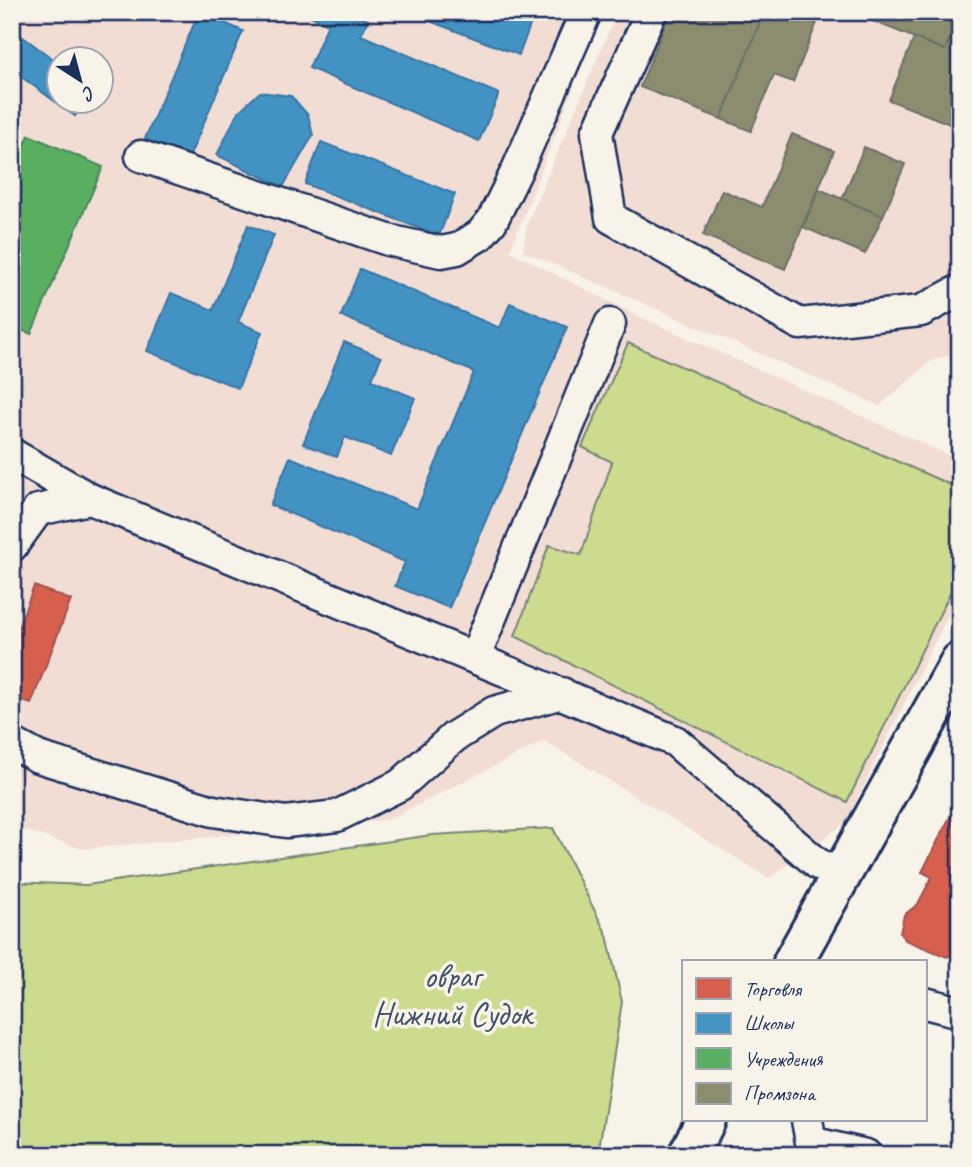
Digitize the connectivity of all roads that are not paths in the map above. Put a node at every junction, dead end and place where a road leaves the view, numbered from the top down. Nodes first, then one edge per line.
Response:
1 (586, 12) edge
2 (651, 12) edge
3 (141, 156) dead end
4 (960, 290) edge
5 (610, 324) dead end
6 (12, 454) edge
7 (90, 499) junction
8 (12, 547) edge
9 (475, 657) junction
10 (960, 662) edge
11 (562, 693) junction
12 (949, 707) edge
13 (12, 743) edge
14 (840, 874) junction
15 (794, 960) edge
16 (926, 1003) edge
17 (960, 1012) edge
18 (705, 1122) edge
19 (807, 1122) edge
20 (688, 1155) edge
21 (866, 1155) edge

1 - 3 street
2 - 4 street
5 - 9 street
6 - 7 street
7 - 8 street
7 - 9 street
9 - 11 street
10 - 12 main road
11 - 13 street
11 - 14 street
12 - 14 main road
14 - 15 main road
16 - 17 street
18 - 20 main road
19 - 21 street

